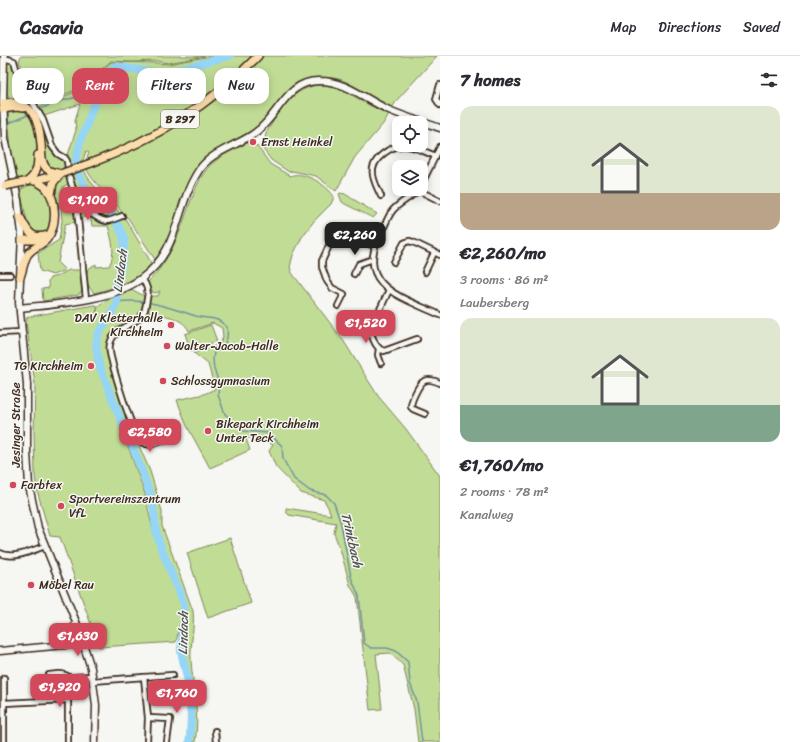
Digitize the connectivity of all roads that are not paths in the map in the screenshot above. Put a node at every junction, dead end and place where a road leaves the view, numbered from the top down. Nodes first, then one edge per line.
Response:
1 (258, 56) edge
2 (4, 57) edge
3 (440, 85) edge
4 (440, 105) edge
5 (3, 106) junction
6 (440, 128) edge
7 (440, 147) edge
8 (436, 156) junction
9 (428, 171) edge
10 (61, 173) junction
11 (29, 181) junction
12 (3, 186) edge
13 (428, 194) edge
14 (381, 196) dead end
15 (412, 196) edge
16 (51, 197) junction
17 (76, 199) junction
18 (440, 201) edge
19 (20, 217) junction
20 (121, 217) dead end
21 (48, 236) junction
22 (22, 242) junction
23 (374, 246) junction
24 (434, 253) junction
25 (440, 255) edge
26 (373, 259) junction
27 (394, 262) dead end
28 (425, 272) dead end
29 (354, 274) dead end
30 (0, 275) edge
31 (10, 275) dead end
32 (20, 277) junction
33 (142, 278) junction
34 (389, 290) junction
35 (86, 299) junction
36 (338, 306) dead end
37 (20, 308) junction
38 (440, 314) edge
39 (22, 332) junction
40 (0, 333) edge
41 (417, 339) dead end
42 (379, 349) junction
43 (381, 363) dead end
44 (440, 383) edge
45 (425, 414) dead end
46 (167, 439) dead end
47 (44, 546) junction
48 (0, 553) edge
49 (76, 622) junction
50 (82, 640) junction
51 (54, 646) junction
52 (0, 651) edge
53 (173, 674) dead end
54 (48, 675) dead end
55 (144, 677) junction
56 (4, 678) dead end
57 (71, 679) junction
58 (93, 679) junction
59 (68, 700) junction
60 (4, 702) junction
61 (148, 718) junction
62 (215, 731) dead end
63 (4, 742) edge
64 (68, 742) edge
65 (95, 742) edge
66 (147, 742) edge
67 (167, 742) edge
68 (216, 742) edge

1 - 10 main road, B 297, bridge
2 - 5 main road, Jesinger Straße
2 - 17 street, Jesinger Straße
3 - 4 street
5 - 10 main road
5 - 11 main road
5 - 19 main road, Jesinger Straße
6 - 33 main road
7 - 8 street
8 - 9 street
8 - 14 street
10 - 11 main road, B 297
10 - 16 main road
11 - 12 main road, B 297, bridge
11 - 16 main road
13 - 18 street
15 - 23 street
16 - 21 main road
17 - 20 street
17 - 35 street
19 - 21 main road
19 - 22 main road, Jesinger Straße
21 - 22 main road
21 - 32 main road
22 - 32 main road, Jesinger Straße
23 - 26 street
23 - 36 street
24 - 25 street
24 - 27 street
24 - 28 street
26 - 29 street
26 - 34 street
30 - 31 street
32 - 37 main road, Jesinger Straße
33 - 35 main road
33 - 46 street
34 - 38 street
34 - 42 street
35 - 37 main road
37 - 39 main road, Jesinger Straße
39 - 40 street
39 - 47 main road, Jesinger Straße
41 - 42 street
42 - 43 street
44 - 45 street
47 - 48 street
47 - 49 main road, Jesinger Straße
49 - 50 main road, Jesinger Straße
49 - 51 main road
50 - 51 main road
50 - 58 main road, Jesinger Straße
51 - 52 main road
53 - 55 street
54 - 57 street
55 - 58 street
55 - 61 street
56 - 60 street
57 - 58 street
57 - 59 street
58 - 65 main road, Jesinger Straße
59 - 60 street
59 - 64 street
60 - 63 street
61 - 66 street
61 - 67 street
62 - 68 street

